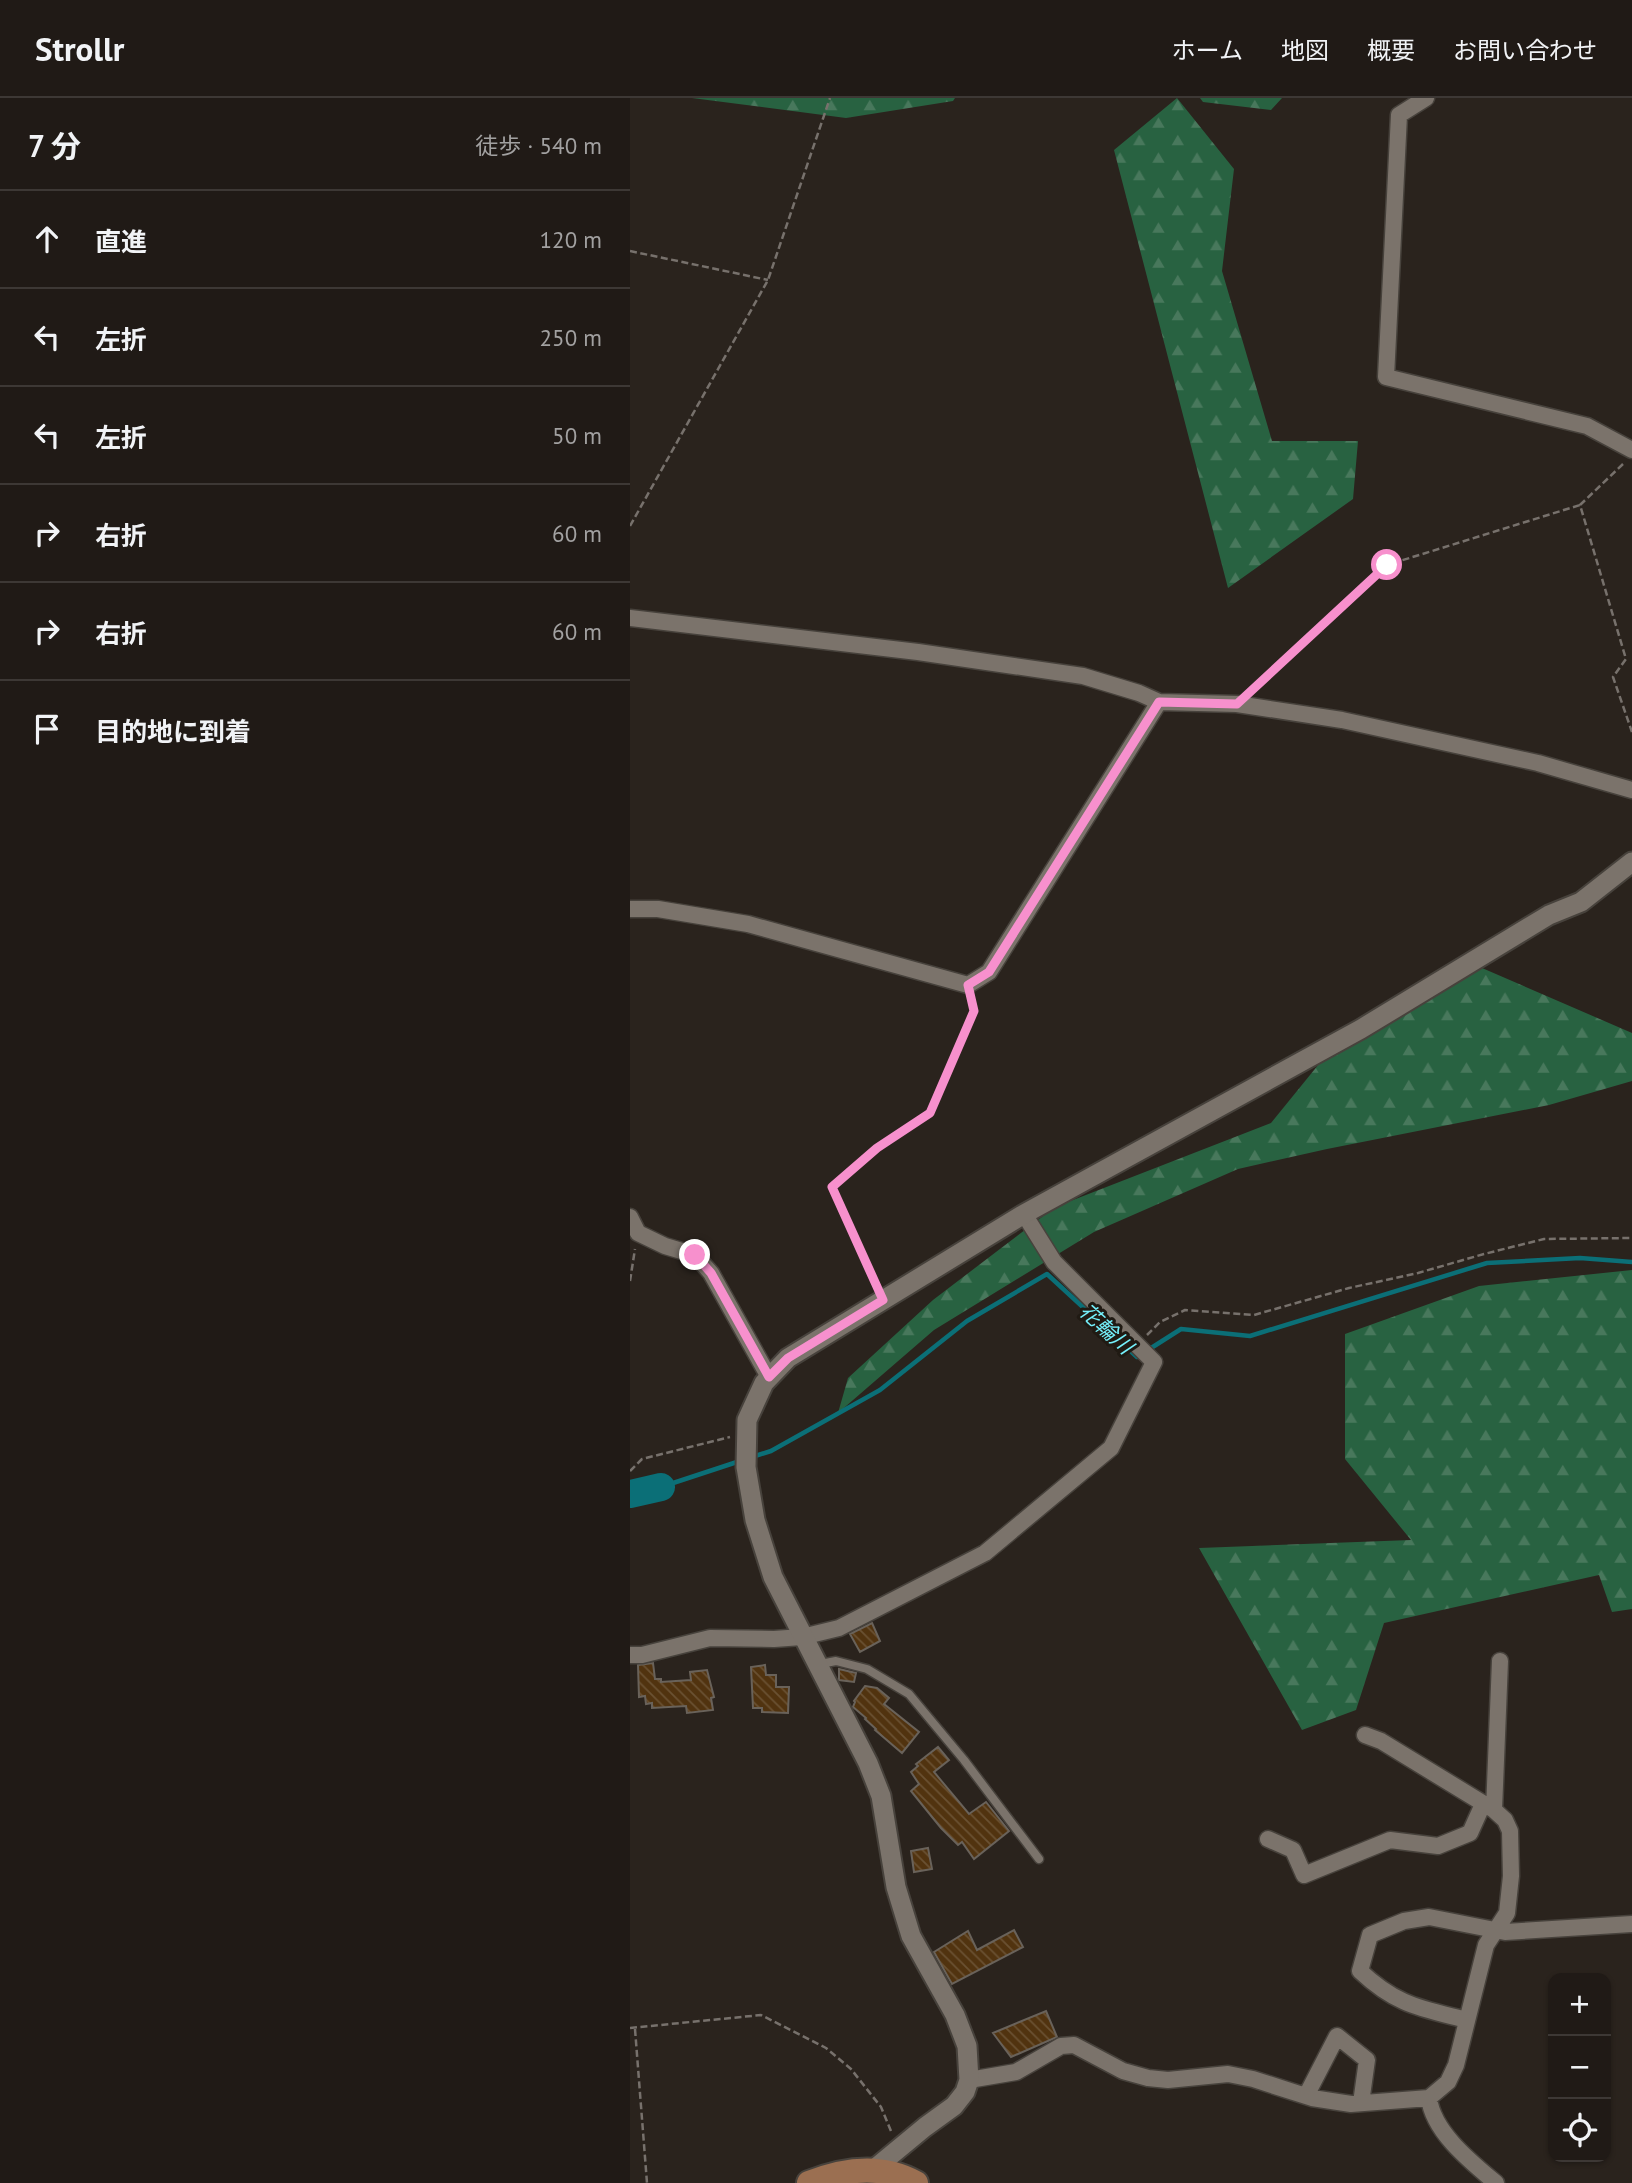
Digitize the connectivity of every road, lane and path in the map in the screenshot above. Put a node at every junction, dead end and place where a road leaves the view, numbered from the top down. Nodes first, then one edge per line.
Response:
1 (830, 98) edge
2 (1426, 98) edge
3 (630, 251) edge
4 (768, 280) junction
5 (1629, 455) edge
6 (1580, 505) junction
7 (630, 526) edge
8 (630, 618) edge
9 (1159, 702) junction
10 (1237, 704) junction
11 (1632, 732) edge
12 (1632, 790) edge
13 (1632, 862) edge
14 (630, 909) edge
15 (968, 985) junction
16 (1024, 1214) junction
17 (630, 1217) edge
18 (638, 1233) junction
19 (1632, 1238) edge
20 (630, 1281) edge
21 (883, 1300) junction
22 (1136, 1344) junction
23 (769, 1377) junction
24 (747, 1433) junction
25 (630, 1471) edge
26 (802, 1637) junction
27 (630, 1655) edge
28 (1500, 1661) dead end
29 (817, 1664) junction
30 (1365, 1735) dead end
31 (1488, 1807) junction
32 (1268, 1839) dead end
33 (1039, 1859) dead end
34 (1632, 1924) edge
35 (1495, 1932) junction
36 (1466, 2020) junction
37 (632, 2028) edge
38 (969, 2080) junction
39 (1306, 2096) junction
40 (1429, 2098) junction
41 (1361, 2103) junction
42 (898, 2150) junction
43 (873, 2170) junction
44 (647, 2183) edge
45 (809, 2183) edge
46 (916, 2183) edge
47 (1496, 2183) edge

1 - 4 path
2 - 5 street
3 - 4 path
4 - 7 path
5 - 6 path
6 - 10 path
6 - 11 path
8 - 9 street
9 - 10 street
9 - 15 street
10 - 12 street
13 - 16 street
14 - 15 street
15 - 21 path
16 - 21 street
16 - 22 street
17 - 18 street
18 - 20 path
18 - 23 street
19 - 22 path
21 - 23 street
22 - 26 street
23 - 24 street
24 - 25 path
24 - 26 street
26 - 27 street
26 - 29 street
28 - 31 street
29 - 33 lane
29 - 38 street
30 - 31 street
31 - 32 street
31 - 35 street
34 - 35 street
35 - 36 street
35 - 36 street
36 - 40 street
37 - 42 path
37 - 44 path
38 - 39 street
38 - 42 street
39 - 41 street
39 - 41 street
40 - 41 street
40 - 47 street
42 - 43 street
43 - 45 main road
43 - 46 main road

